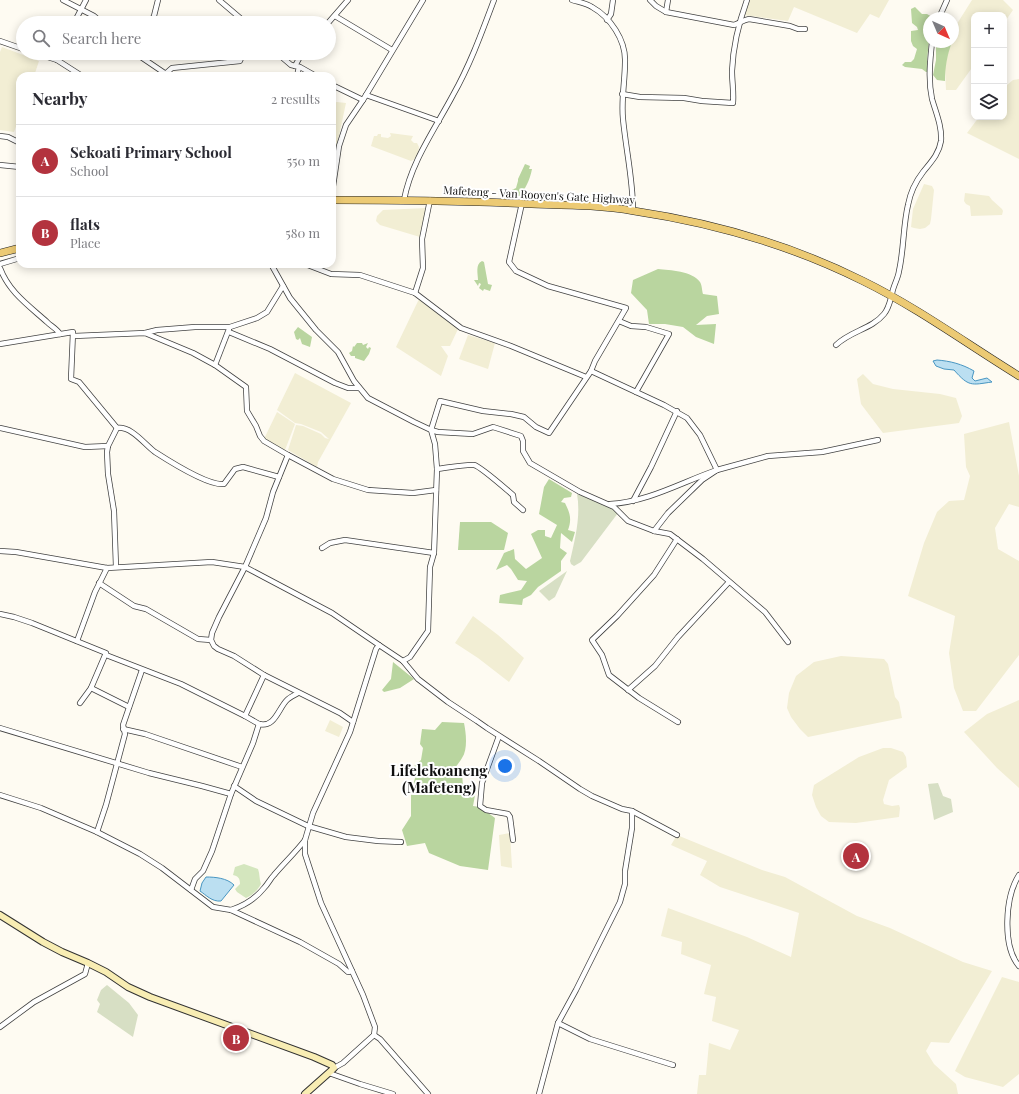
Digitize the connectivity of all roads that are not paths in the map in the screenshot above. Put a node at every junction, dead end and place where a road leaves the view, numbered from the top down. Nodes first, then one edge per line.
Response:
1 (63, 0) edge
2 (86, 0) edge
3 (158, 0) edge
4 (219, 0) edge
5 (348, 0) edge
6 (423, 0) edge
7 (494, 0) edge
8 (572, 0) edge
9 (613, 0) edge
10 (650, 0) edge
11 (668, 0) edge
12 (747, 0) edge
13 (947, 0) edge
14 (82, 9) junction
15 (666, 12) junction
16 (942, 12) edge
17 (78, 16) edge
18 (94, 16) edge
19 (154, 16) edge
20 (238, 16) edge
21 (335, 16) edge
22 (336, 17) edge
23 (607, 20) junction
24 (740, 23) junction
25 (805, 29) dead end
26 (0, 41) edge
27 (16, 47) edge
28 (931, 48) edge
29 (392, 50) junction
30 (57, 60) edge
31 (145, 60) edge
32 (240, 60) edge
33 (285, 60) edge
34 (299, 60) edge
35 (297, 66) junction
36 (72, 72) edge
37 (162, 72) edge
38 (169, 72) edge
39 (297, 72) edge
40 (308, 72) edge
41 (336, 86) edge
42 (622, 94) junction
43 (366, 95) junction
44 (363, 100) junction
45 (440, 120) junction
46 (0, 136) edge
47 (16, 141) edge
48 (336, 163) edge
49 (0, 165) edge
50 (16, 166) edge
51 (336, 200) edge
52 (404, 200) junction
53 (430, 200) junction
54 (522, 203) junction
55 (633, 210) junction
56 (16, 249) edge
57 (0, 253) edge
58 (16, 259) edge
59 (0, 264) edge
60 (0, 268) edge
61 (273, 268) edge
62 (315, 268) edge
63 (283, 286) junction
64 (415, 293) junction
65 (891, 295) junction
66 (619, 321) junction
67 (229, 329) junction
68 (145, 333) junction
69 (60, 334) junction
70 (74, 336) junction
71 (0, 344) edge
72 (836, 345) dead end
73 (215, 365) junction
74 (591, 371) junction
75 (1019, 376) edge
76 (586, 377) junction
77 (359, 388) junction
78 (636, 392) junction
79 (677, 411) junction
80 (0, 428) edge
81 (118, 428) junction
82 (431, 430) junction
83 (878, 440) dead end
84 (108, 446) junction
85 (288, 455) junction
86 (437, 469) junction
87 (717, 470) junction
88 (279, 477) junction
89 (436, 490) junction
90 (633, 501) junction
91 (609, 504) junction
92 (523, 510) dead end
93 (654, 531) junction
94 (677, 539) junction
95 (322, 548) dead end
96 (0, 552) edge
97 (434, 553) junction
98 (116, 567) junction
99 (245, 567) junction
100 (107, 568) junction
101 (729, 582) junction
102 (99, 583) junction
103 (0, 614) edge
104 (211, 640) junction
105 (77, 641) junction
106 (788, 642) dead end
107 (379, 645) junction
108 (106, 655) junction
109 (403, 661) junction
110 (142, 670) junction
111 (264, 675) junction
112 (91, 688) junction
113 (628, 690) junction
114 (298, 693) junction
115 (80, 703) dead end
116 (129, 707) junction
117 (245, 716) junction
118 (353, 722) junction
119 (678, 722) dead end
120 (259, 724) junction
121 (0, 728) edge
122 (124, 729) junction
123 (499, 736) junction
124 (118, 764) junction
125 (242, 767) junction
126 (234, 786) junction
127 (231, 794) junction
128 (0, 795) edge
129 (632, 811) junction
130 (308, 826) junction
131 (97, 832) junction
132 (677, 835) dead end
133 (305, 840) junction
134 (513, 840) dead end
135 (401, 842) dead end
136 (1019, 875) edge
137 (191, 890) junction
138 (231, 910) junction
139 (0, 915) edge
140 (88, 962) junction
141 (1019, 966) edge
142 (352, 971) junction
143 (558, 1023) junction
144 (0, 1027) edge
145 (374, 1035) junction
146 (673, 1065) dead end
147 (332, 1070) junction
148 (305, 1094) edge
149 (393, 1094) edge
150 (428, 1094) edge
151 (539, 1094) edge

1 - 14 street
2 - 14 street
3 - 19 street
4 - 20 street
5 - 21 street
6 - 29 street
7 - 45 street
8 - 23 street
9 - 23 street
10 - 15 street
11 - 15 street
12 - 24 street
13 - 16 street
14 - 17 street
14 - 18 street
15 - 24 street
22 - 29 street
23 - 42 street
24 - 25 street
24 - 42 street
26 - 27 street
28 - 65 street
29 - 43 street
30 - 36 street
31 - 37 street
32 - 38 street
33 - 35 street
34 - 35 street
35 - 39 street
35 - 40 street
41 - 44 street
42 - 55 street
43 - 44 street
43 - 45 street
44 - 48 street
45 - 52 street
46 - 47 street
49 - 50 street
51 - 52 main road, Mafeteng - Van Rooyen's Gate Highway
52 - 53 main road, Mafeteng - Van Rooyen's Gate Highway
53 - 54 main road, Mafeteng - Van Rooyen's Gate Highway
53 - 64 street
54 - 55 main road, Mafeteng - Van Rooyen's Gate Highway
54 - 66 street
55 - 65 main road, Mafeteng - Van Rooyen's Gate Highway
56 - 57 main road
58 - 59 street
60 - 69 street
61 - 63 street
62 - 64 street
63 - 67 street
63 - 77 street
64 - 76 street
65 - 72 street
65 - 75 main road, Mafeteng - Van Rooyen's Gate Highway
66 - 74 street
66 - 78 street
67 - 68 street
67 - 73 street
67 - 77 street
68 - 70 street
68 - 73 street
69 - 70 street
69 - 71 street
70 - 81 street
73 - 85 street
74 - 76 street
74 - 78 street
76 - 82 street
77 - 82 street
78 - 79 street
79 - 87 street
79 - 90 street
80 - 84 street
81 - 84 street
81 - 88 street
82 - 86 street
82 - 91 street
83 - 87 street
84 - 98 street
85 - 88 street
85 - 89 street
86 - 89 street
86 - 92 street
87 - 90 street
87 - 93 street
88 - 99 street
89 - 97 street
90 - 91 street
91 - 93 street
93 - 94 street
94 - 101 street
94 - 113 street
95 - 97 street
96 - 100 street
97 - 109 street
98 - 99 street
98 - 100 street
99 - 104 street
99 - 107 street
100 - 102 street
101 - 106 street
101 - 113 street
102 - 104 street
102 - 105 street
103 - 105 street
104 - 111 street
105 - 108 street
107 - 109 street
107 - 118 street
108 - 110 street
108 - 112 street
109 - 123 street
110 - 116 street
110 - 117 street
111 - 114 street
111 - 117 street
112 - 115 street
112 - 116 street
113 - 119 street
114 - 118 street
114 - 120 street
116 - 122 street
117 - 120 street
118 - 130 street
120 - 125 street
121 - 124 street
122 - 124 street
122 - 125 street
123 - 129 street
123 - 134 street
124 - 127 street
124 - 131 street
125 - 126 street
126 - 127 street
126 - 130 street
127 - 137 street
128 - 131 street
129 - 132 street
129 - 143 street
130 - 133 street
130 - 135 street
131 - 137 street
133 - 138 street
133 - 142 street
136 - 141 street
137 - 138 street
138 - 142 street
139 - 140 street
140 - 144 street
140 - 147 street
142 - 145 street
143 - 146 street
143 - 151 street
145 - 147 street
145 - 150 street
147 - 148 street
147 - 149 street

